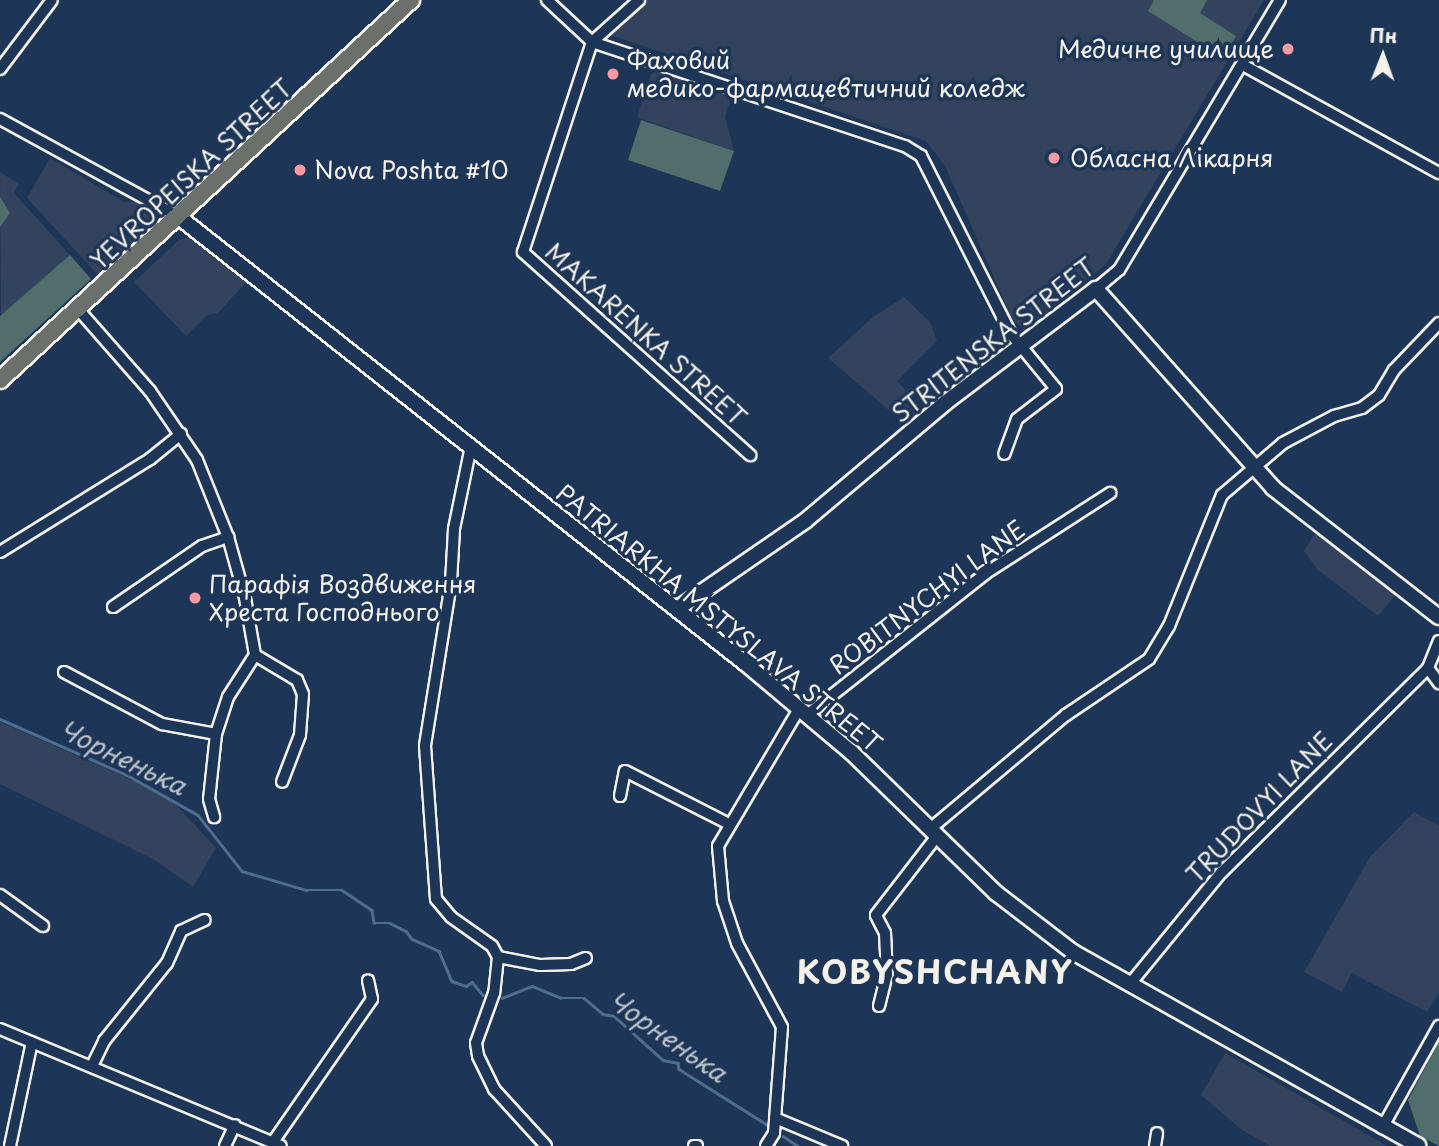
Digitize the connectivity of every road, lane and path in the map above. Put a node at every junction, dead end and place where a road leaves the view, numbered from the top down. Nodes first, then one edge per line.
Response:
1 (52, 0) edge
2 (411, 0) edge
3 (547, 0) edge
4 (639, 0) edge
5 (1280, 0) edge
6 (592, 42) junction
7 (1243, 65) junction
8 (0, 69) edge
9 (0, 119) edge
10 (1439, 173) edge
11 (179, 217) junction
12 (1096, 289) junction
13 (77, 308) junction
14 (1439, 323) edge
15 (1020, 346) junction
16 (0, 380) edge
17 (181, 434) junction
18 (471, 446) junction
19 (1004, 454) dead end
20 (750, 455) dead end
21 (1255, 466) junction
22 (1110, 493) dead end
23 (228, 537) junction
24 (0, 552) edge
25 (113, 607) dead end
26 (677, 609) junction
27 (1439, 617) edge
28 (1439, 640) edge
29 (254, 655) junction
30 (1428, 668) junction
31 (64, 672) dead end
32 (1439, 683) edge
33 (803, 712) junction
34 (216, 734) junction
35 (282, 782) dead end
36 (620, 796) dead end
37 (214, 817) dead end
38 (729, 824) junction
39 (934, 833) junction
40 (0, 895) edge
41 (205, 920) dead end
42 (43, 926) dead end
43 (498, 957) junction
44 (586, 958) dead end
45 (368, 981) dead end
46 (1130, 984) junction
47 (879, 1006) dead end
48 (1439, 1026) edge
49 (0, 1029) edge
50 (32, 1042) junction
51 (92, 1066) junction
52 (775, 1118) junction
53 (234, 1125) junction
54 (1382, 1128) junction
55 (1157, 1133) dead end
56 (277, 1144) edge
57 (10, 1146) edge
58 (225, 1146) edge
59 (546, 1146) edge
60 (766, 1146) edge
61 (842, 1146) edge
62 (1155, 1146) edge
63 (1418, 1146) edge

1 - 8 street
2 - 11 main road, YEVROPEISKA STREET
3 - 6 street
4 - 6 street
5 - 7 street, STRITENSKA STREET
6 - 15 street
6 - 20 street, MAKARENKA STREET
7 - 10 street
7 - 12 street, STRITENSKA STREET
9 - 11 street
11 - 13 main road, YEVROPEISKA STREET
11 - 18 main road, PATRIARKHA MSTYSLAVA STREET
12 - 15 main road, STRITENSKA STREET
12 - 21 main road
13 - 16 main road, YEVROPEISKA STREET
13 - 17 street
14 - 21 street
15 - 19 street
15 - 26 main road, STRITENSKA STREET
17 - 23 street
17 - 24 street
18 - 26 main road, PATRIARKHA MSTYSLAVA STREET
18 - 43 street
21 - 27 main road
21 - 39 street
22 - 33 street, ROBITNYCHYI LANE
23 - 25 street
23 - 29 street
26 - 33 main road, PATRIARKHA MSTYSLAVA STREET
28 - 30 street
29 - 34 street
29 - 35 street
30 - 32 street
30 - 46 street, TRUDOVYI LANE
31 - 34 street
33 - 38 street
33 - 39 main road, PATRIARKHA MSTYSLAVA STREET
34 - 37 street
36 - 38 street
38 - 52 street
39 - 46 main road, PATRIARKHA MSTYSLAVA STREET
39 - 47 street
40 - 42 street
41 - 51 street
43 - 44 street
43 - 59 street
45 - 56 street
46 - 54 main road, PATRIARKHA MSTYSLAVA STREET
48 - 54 street
49 - 50 street
50 - 51 street
50 - 57 street
51 - 53 street
52 - 60 street
52 - 61 street
53 - 56 street
53 - 58 street
54 - 63 main road, PATRIARKHA MSTYSLAVA STREET
55 - 62 street

